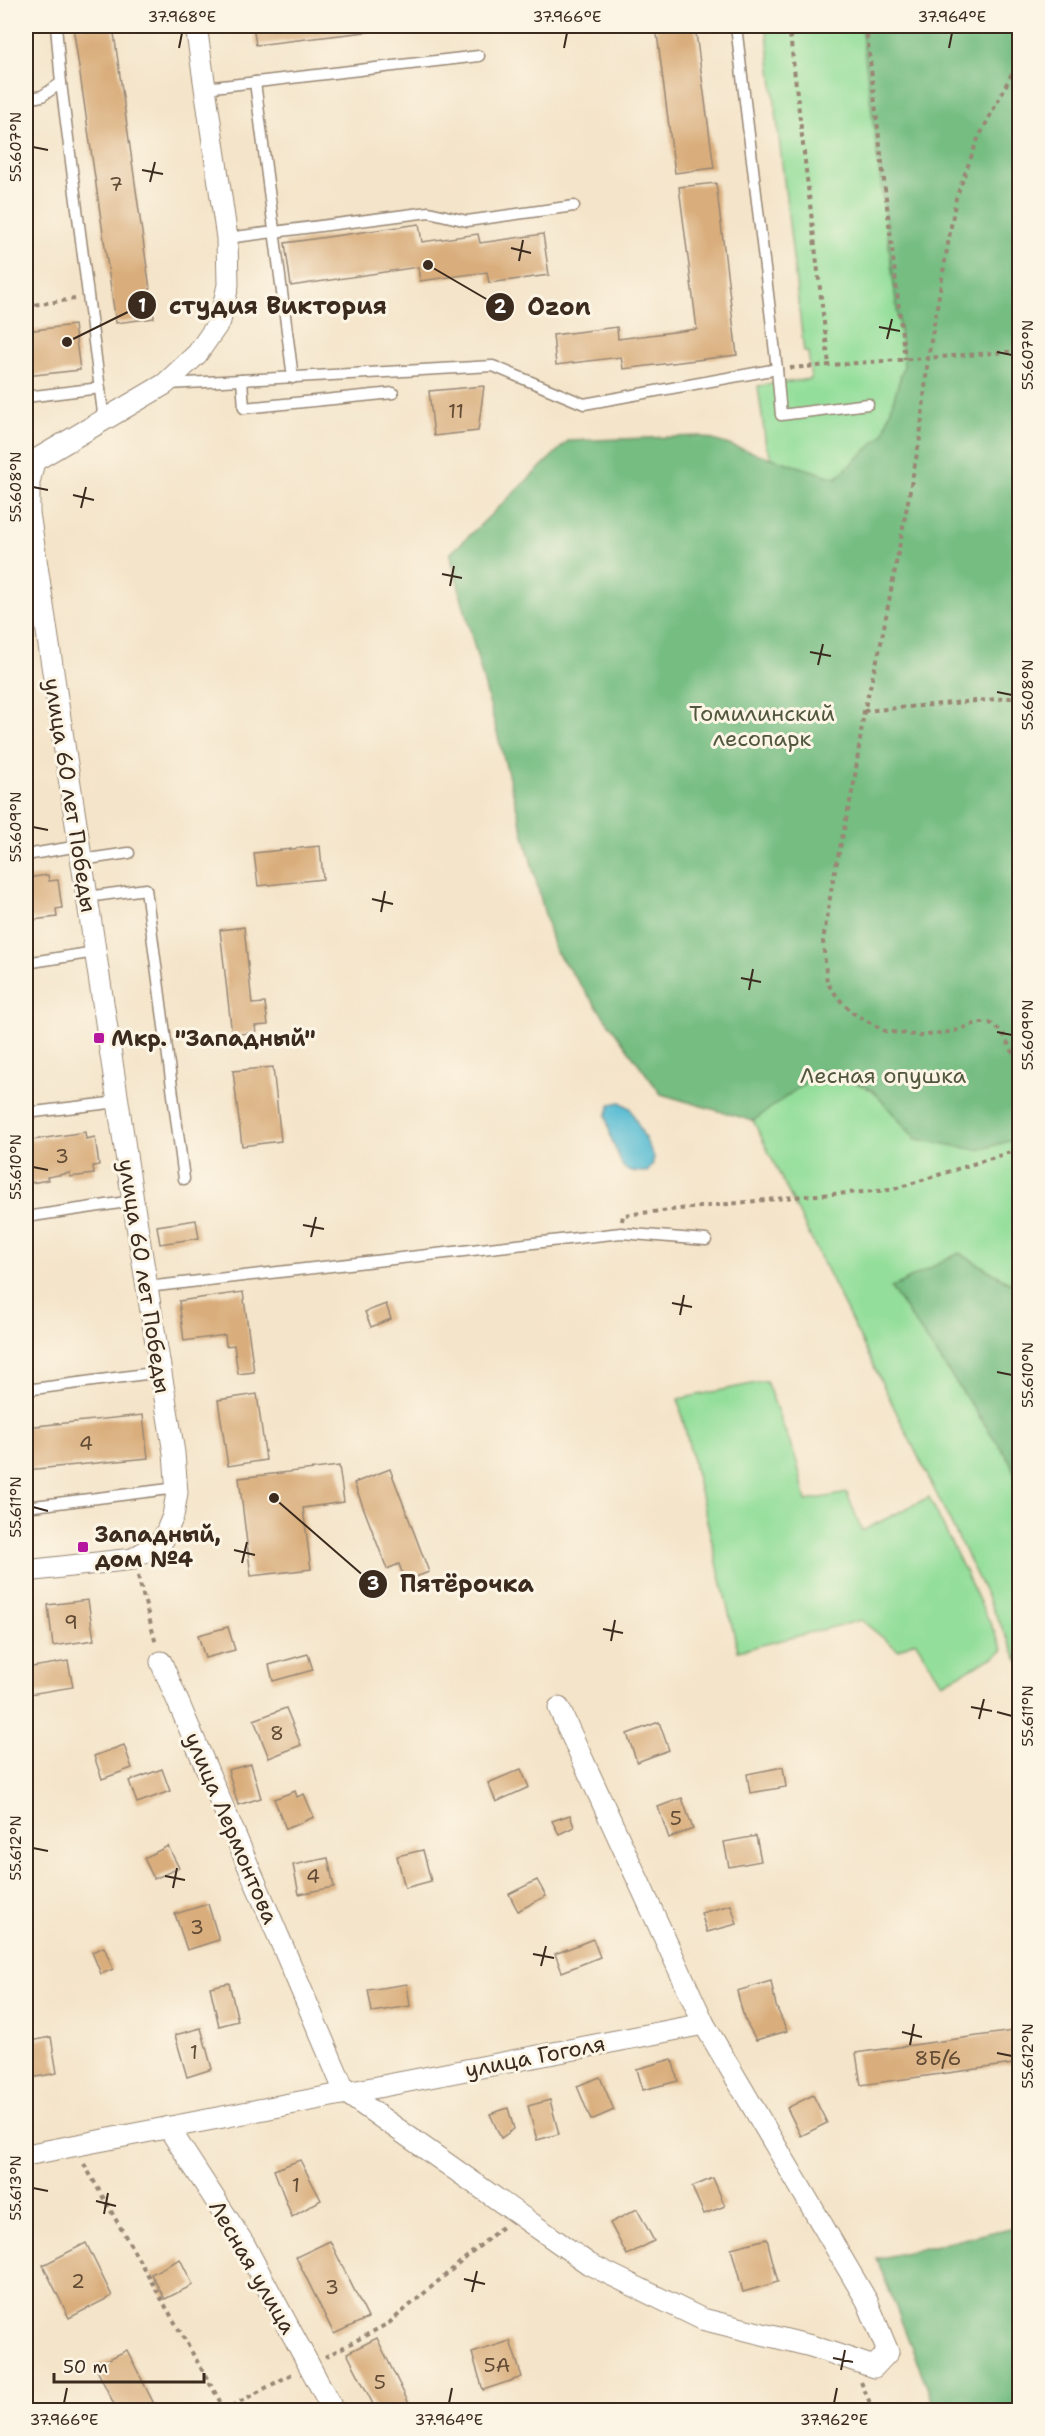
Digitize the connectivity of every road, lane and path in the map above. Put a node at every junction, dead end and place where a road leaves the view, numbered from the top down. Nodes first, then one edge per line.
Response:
1 (56, 26) edge
2 (196, 26) edge
3 (736, 26) edge
4 (789, 26) edge
5 (866, 26) edge
6 (479, 56) dead end
7 (1020, 58) edge
8 (255, 82) junction
9 (61, 83) junction
10 (205, 88) junction
11 (26, 99) edge
12 (574, 206) dead end
13 (275, 232) junction
14 (227, 238) junction
15 (89, 297) junction
16 (26, 306) edge
17 (1020, 351) edge
18 (928, 358) junction
19 (904, 360) junction
20 (830, 365) junction
21 (804, 367) dead end
22 (777, 369) junction
23 (293, 378) junction
24 (242, 380) junction
25 (165, 384) junction
26 (100, 388) junction
27 (393, 393) dead end
28 (26, 397) edge
29 (868, 404) dead end
30 (104, 422) junction
31 (30, 462) edge
32 (27, 513) edge
33 (1020, 697) edge
34 (864, 711) junction
35 (80, 853) junction
36 (129, 853) dead end
37 (26, 855) edge
38 (87, 897) junction
39 (95, 952) junction
40 (26, 963) edge
41 (1020, 1066) edge
42 (118, 1102) junction
43 (26, 1113) edge
44 (1020, 1149) edge
45 (184, 1179) dead end
46 (133, 1201) junction
47 (26, 1217) edge
48 (621, 1233) junction
49 (706, 1240) dead end
50 (147, 1287) junction
51 (160, 1372) junction
52 (26, 1390) edge
53 (177, 1488) junction
54 (26, 1507) edge
55 (133, 1559) junction
56 (26, 1570) edge
57 (161, 1662) joint
58 (559, 1708) dead end
59 (704, 2024) junction
60 (345, 2092) junction
61 (168, 2127) junction
62 (74, 2145) junction
63 (26, 2155) edge
64 (518, 2214) junction
65 (308, 2366) junction
66 (225, 2410) edge
67 (333, 2410) edge

1 - 9 lane
2 - 10 street, улица 60 лет Победы
3 - 22 lane
4 - 20 path
5 - 19 path
6 - 8 lane
7 - 18 path
8 - 10 lane
8 - 13 lane
9 - 11 lane
9 - 15 lane
10 - 14 street, улица 60 лет Победы
12 - 13 lane
13 - 14 lane
13 - 23 lane
14 - 25 street, улица 60 лет Победы
15 - 16 path
15 - 26 lane
17 - 18 path
18 - 19 path
18 - 34 path
19 - 20 path
20 - 21 path
22 - 23 lane
22 - 29 lane
23 - 24 lane
24 - 25 lane
24 - 27 lane
25 - 30 street, улица 60 лет Победы
26 - 28 lane
26 - 30 lane
30 - 31 street, улица 60 лет Победы
31 - 32 street, улица 60 лет Победы
32 - 35 street, улица 60 лет Победы
33 - 34 path
34 - 41 path
35 - 36 lane
35 - 37 lane
35 - 38 street, улица 60 лет Победы
38 - 39 street, улица 60 лет Победы
38 - 45 lane
39 - 40 lane
39 - 42 street, улица 60 лет Победы
42 - 43 lane
42 - 46 street, улица 60 лет Победы
44 - 48 path
46 - 47 lane
46 - 50 street, улица 60 лет Победы
48 - 49 lane
48 - 50 lane
50 - 51 street, улица 60 лет Победы
51 - 52 lane
51 - 53 street, улица 60 лет Победы
53 - 54 lane
53 - 55 street, улица 60 лет Победы
55 - 56 street
55 - 57 path
57 - 60 street, улица Лермонтова
58 - 59 street
59 - 60 street, улица Гоголя
59 - 64 street
60 - 61 street, улица Гоголя
60 - 64 street
61 - 62 street, улица Гоголя
61 - 65 street, Лесная улица
62 - 63 street, улица Гоголя
62 - 66 path
64 - 65 path
65 - 66 path
65 - 67 street, Лесная улица

